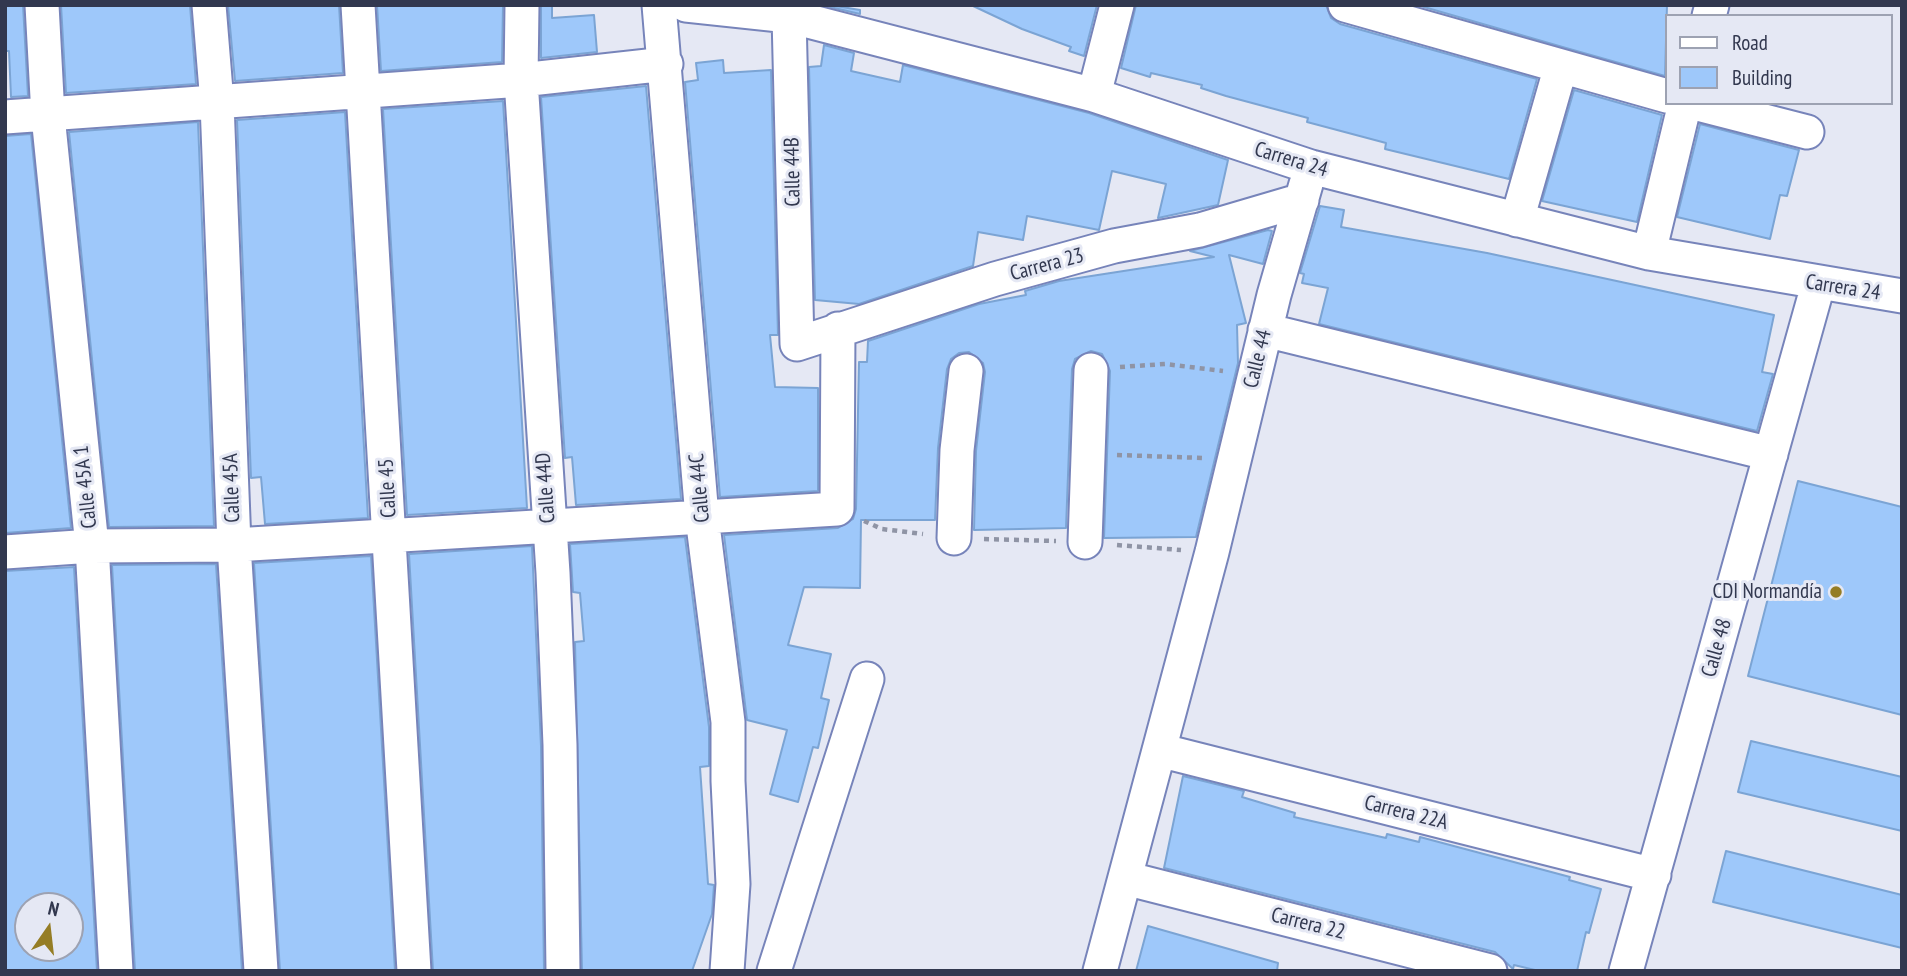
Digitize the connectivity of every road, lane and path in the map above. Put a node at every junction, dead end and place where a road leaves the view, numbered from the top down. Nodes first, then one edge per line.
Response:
1 (42, 5) edge
2 (209, 5) edge
3 (358, 5) edge
4 (522, 5) edge
5 (659, 5) edge
6 (686, 5) edge
7 (1117, 5) edge
8 (1345, 5) edge
9 (795, 11) edge
10 (666, 64) junction
11 (1560, 66) junction
12 (521, 80) junction
13 (365, 92) junction
14 (1094, 95) junction
15 (1666, 96) edge
16 (216, 103) junction
17 (1685, 105) edge
18 (1702, 105) edge
19 (48, 116) junction
20 (5, 117) edge
21 (1807, 132) dead end
22 (1311, 167) junction
23 (1302, 200) junction
24 (1517, 220) junction
25 (1649, 254) junction
26 (1818, 285) junction
27 (1902, 296) edge
28 (838, 329) junction
29 (1265, 330) junction
30 (797, 344) joint
31 (1091, 370) joint
32 (966, 371) dead end
33 (1254, 375) junction
34 (1088, 454) junction
35 (1771, 454) junction
36 (1234, 459) junction
37 (837, 509) junction
38 (702, 517) junction
39 (548, 526) junction
40 (391, 536) junction
41 (954, 538) junction
42 (1085, 542) junction
43 (234, 545) junction
44 (92, 546) junction
45 (5, 552) edge
46 (1212, 552) junction
47 (867, 679) dead end
48 (1159, 750) junction
49 (1654, 875) junction
50 (1125, 878) junction
51 (116, 971) edge
52 (261, 971) edge
53 (414, 971) edge
54 (563, 971) edge
55 (727, 971) edge
56 (774, 971) edge
57 (1100, 971) edge
58 (1490, 971) edge
59 (1626, 971) edge

1 - 19 street, Calle 45A 1
2 - 16 street, Calle 45A
3 - 13 street, Calle 45
4 - 12 street, Calle 44D
5 - 10 street, Calle 44C
6 - 9 street, Carrera 24
7 - 14 street
8 - 11 street
9 - 14 street, Carrera 24
9 - 30 street, Calle 44B
10 - 12 street
10 - 38 street, Calle 44C
11 - 15 street
11 - 24 street
12 - 13 street
12 - 39 street, Calle 44D
13 - 16 street
13 - 40 street, Calle 45
14 - 22 street, Carrera 24
16 - 19 street
16 - 43 street, Calle 45A
17 - 25 street
18 - 21 street
19 - 20 street
19 - 44 street, Calle 45A 1
22 - 23 street, Calle 44
22 - 24 street, Carrera 24
23 - 28 street, Carrera 23
23 - 29 street, Calle 44
24 - 25 street, Carrera 24
25 - 26 street, Carrera 24
26 - 27 street, Carrera 24
26 - 35 street, Calle 48
28 - 30 street, Carrera 23
28 - 37 street
29 - 33 street, Calle 44
29 - 35 street
31 - 33 path
31 - 34 street
32 - 41 street
33 - 36 street, Calle 44
34 - 36 path
34 - 42 street
35 - 49 street, Calle 48
36 - 46 street, Calle 44
37 - 38 street
37 - 41 path
38 - 39 street
38 - 55 street, Calle 44C
39 - 40 street
39 - 54 street, Calle 44D
40 - 43 street
40 - 53 street, Calle 45
41 - 42 path
42 - 46 path
43 - 44 street
43 - 52 street, Calle 45A
44 - 45 street
44 - 51 street, Calle 45A 1
46 - 48 street, Calle 44
47 - 56 street
48 - 49 street, Carrera 22A
48 - 50 street, Calle 44
49 - 59 street, Calle 48
50 - 57 street, Calle 44
50 - 58 street, Carrera 22

